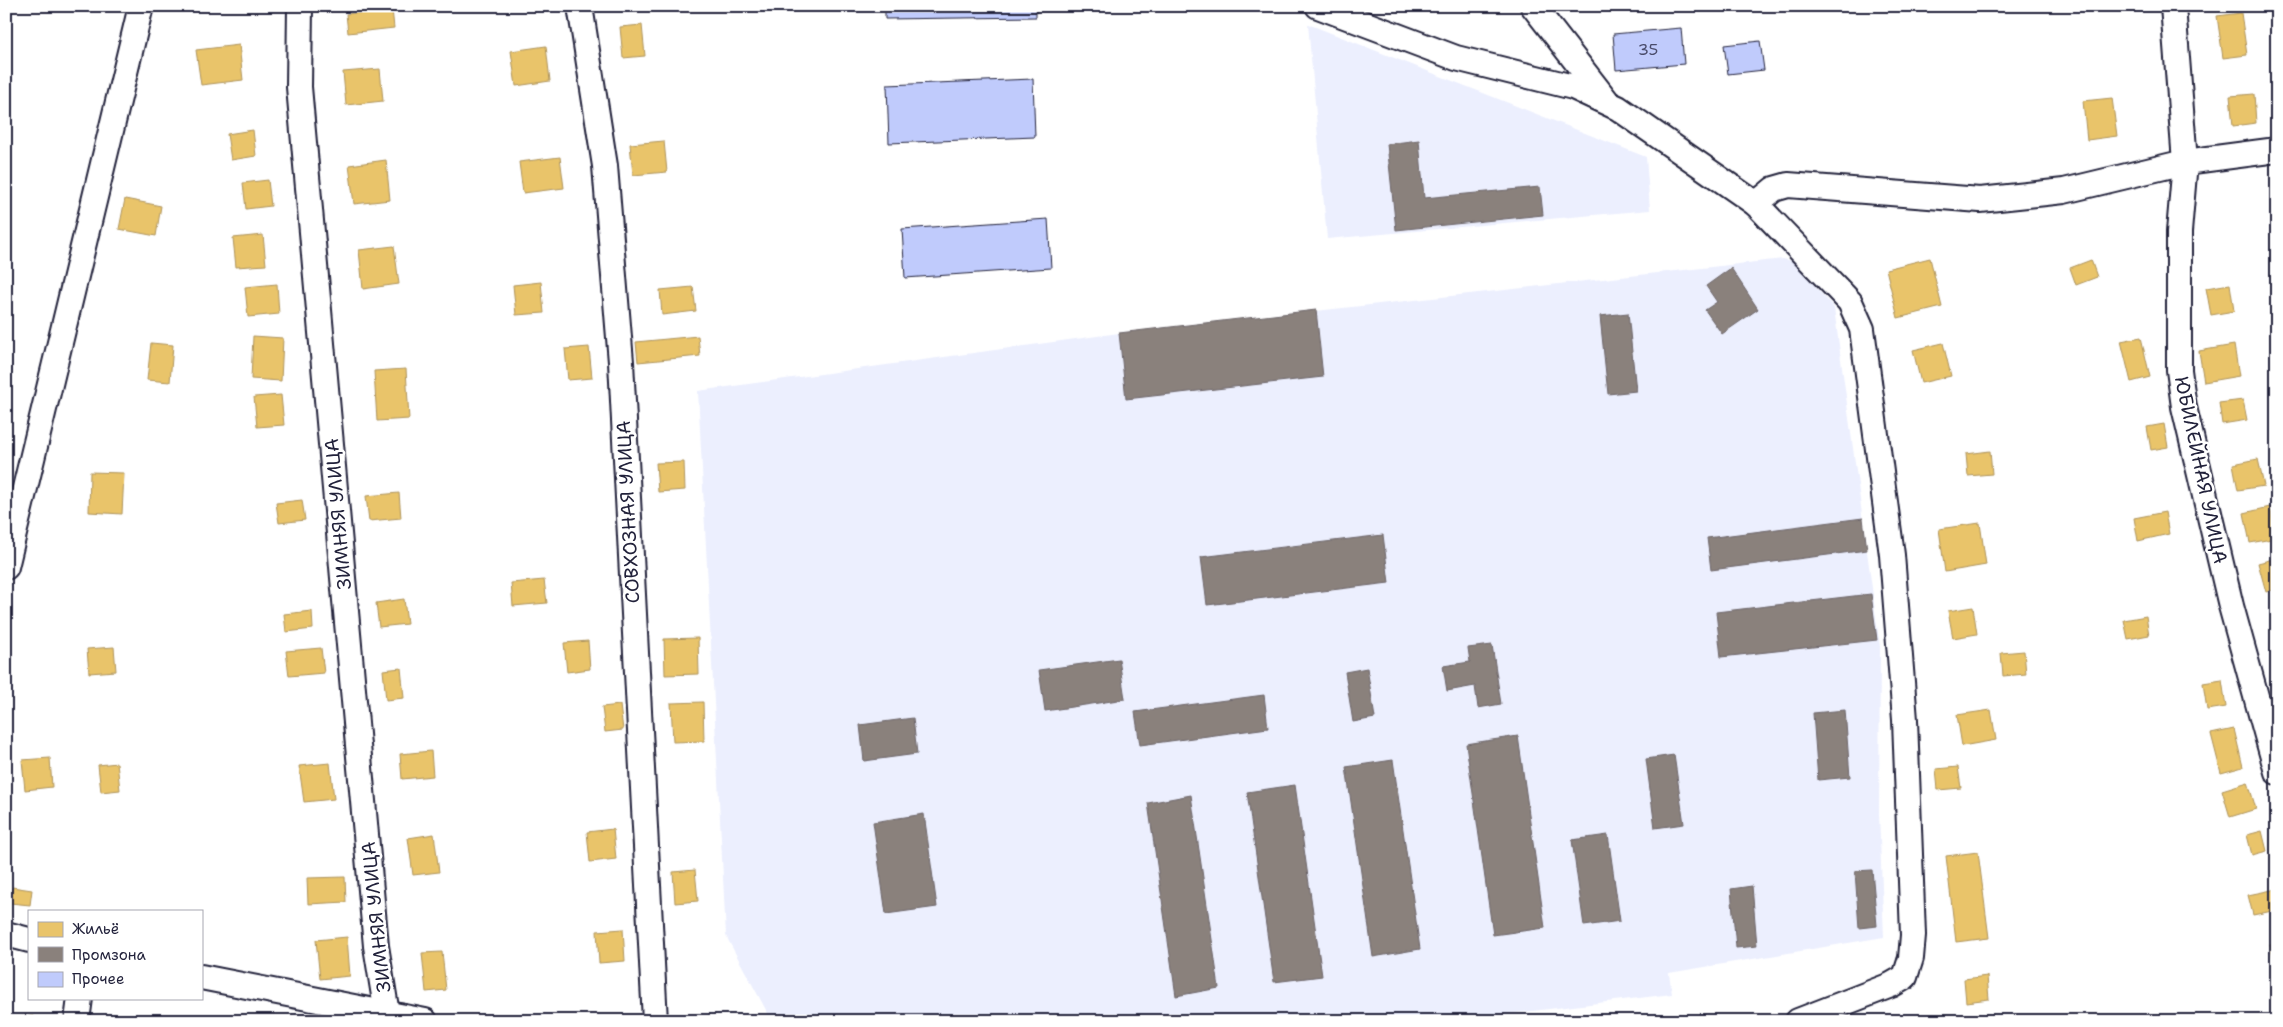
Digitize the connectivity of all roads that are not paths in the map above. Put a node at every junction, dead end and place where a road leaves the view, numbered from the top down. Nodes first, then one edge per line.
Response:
1 (141, 6) edge
2 (300, 6) edge
3 (580, 6) edge
4 (1318, 6) edge
5 (1533, 6) edge
6 (2173, 6) edge
7 (1607, 102) junction
8 (2277, 150) edge
9 (2185, 162) junction
10 (1756, 204) junction
11 (6, 567) edge
12 (2277, 772) edge
13 (6, 934) edge
14 (28, 940) edge
15 (202, 977) edge
16 (80, 1000) edge
17 (386, 1017) edge
18 (77, 1021) edge
19 (425, 1021) edge
20 (655, 1021) edge
21 (1799, 1021) edge

1 - 11 street
2 - 17 street, ЗИМНЯЯ УЛИЦА
3 - 20 street, СОВХОЗНАЯ УЛИЦА
4 - 7 street
5 - 7 street
6 - 9 street, ЮБИЛЕЙНАЯ УЛИЦА
7 - 10 street
8 - 9 street
9 - 10 street
9 - 12 street, ЮБИЛЕЙНАЯ УЛИЦА
10 - 21 street
13 - 14 street
15 - 17 street
16 - 18 street
17 - 19 street

